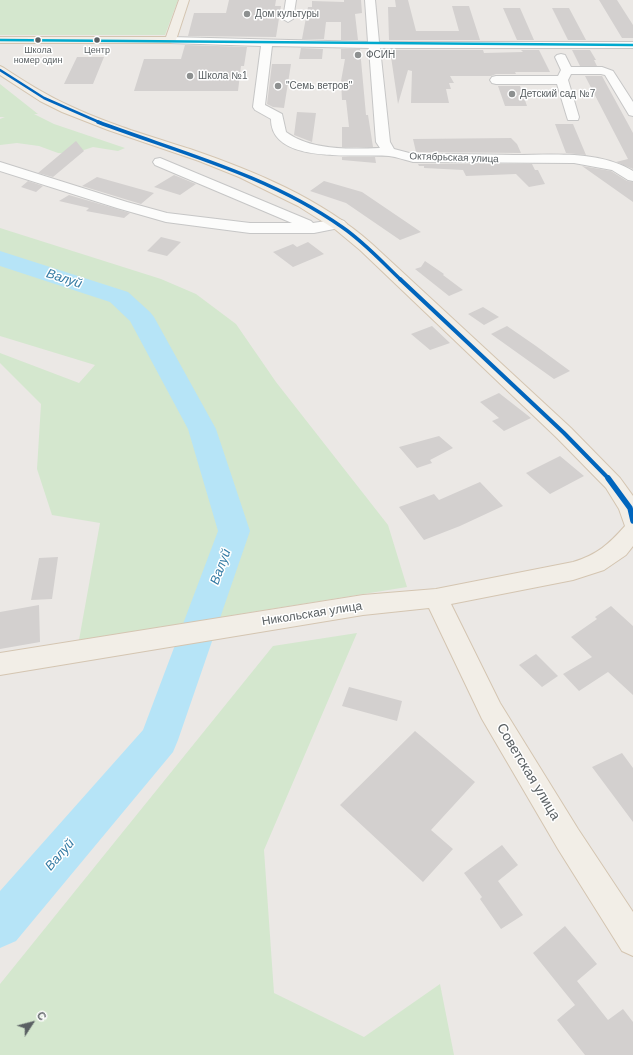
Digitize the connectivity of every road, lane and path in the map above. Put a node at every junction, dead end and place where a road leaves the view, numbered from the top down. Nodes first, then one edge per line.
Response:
1 (184, 0) edge
2 (291, 0) edge
3 (370, 0) edge
4 (288, 19) dead end
5 (0, 40) edge
6 (170, 40) junction
7 (267, 42) junction
8 (375, 45) junction
9 (555, 45) junction
10 (633, 45) edge
11 (0, 70) edge
12 (564, 75) junction
13 (496, 80) dead end
14 (633, 112) edge
15 (573, 118) dead end
16 (389, 152) junction
17 (160, 162) dead end
18 (0, 166) edge
19 (633, 177) edge
20 (339, 224) junction
21 (314, 228) junction
22 (633, 521) edge
23 (633, 531) edge
24 (436, 598) junction
25 (0, 664) edge
26 (633, 940) edge

1 - 6 main road
2 - 4 street
3 - 8 street
5 - 6 main road
6 - 7 street
7 - 8 street
7 - 16 street, Октябрьская улица
8 - 9 street
8 - 16 street
9 - 10 street
9 - 12 street
11 - 20 main road
12 - 13 street
12 - 14 street
12 - 15 street
16 - 19 street, Октябрьская улица
17 - 21 street
18 - 21 street
20 - 21 street
20 - 22 main road
23 - 24 main road, Никольская улица
24 - 25 main road, Никольская улица
24 - 26 main road, Советская улица

